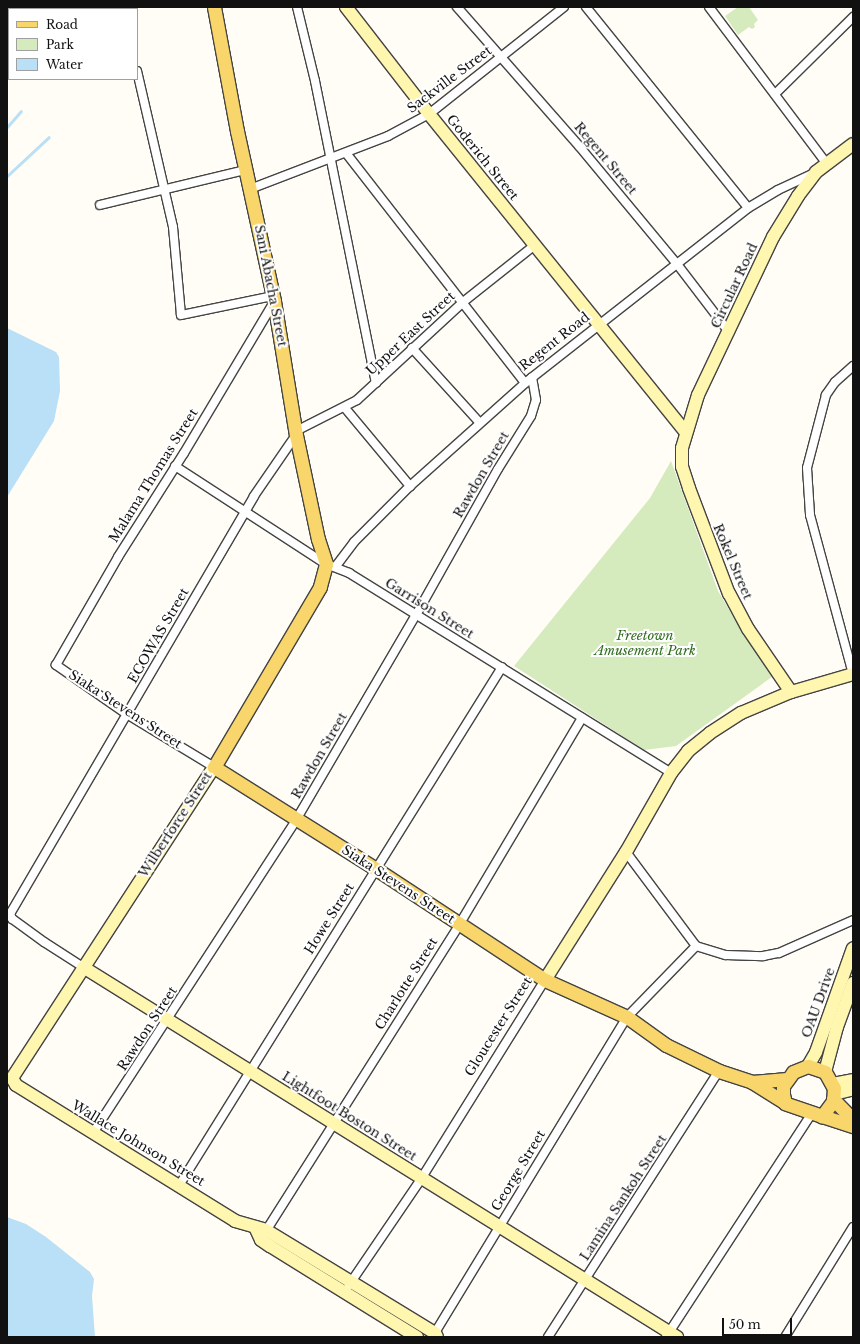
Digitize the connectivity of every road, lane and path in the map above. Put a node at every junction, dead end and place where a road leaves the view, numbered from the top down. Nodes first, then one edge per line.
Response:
1 (214, 7) edge
2 (297, 7) edge
3 (346, 7) edge
4 (457, 7) edge
5 (564, 7) edge
6 (586, 7) edge
7 (709, 7) edge
8 (853, 16) edge
9 (502, 56) junction
10 (138, 75) edge
11 (775, 94) junction
12 (429, 114) junction
13 (853, 144) edge
14 (346, 153) junction
15 (331, 159) junction
16 (826, 163) junction
17 (245, 170) junction
18 (816, 172) junction
19 (166, 187) junction
20 (250, 189) junction
21 (100, 205) dead end
22 (748, 208) junction
23 (535, 246) junction
24 (677, 264) junction
25 (274, 298) junction
26 (462, 303) junction
27 (599, 325) junction
28 (729, 332) junction
29 (412, 348) junction
30 (853, 366) edge
31 (532, 377) junction
32 (376, 382) junction
33 (525, 383) junction
34 (346, 408) junction
35 (479, 422) junction
36 (686, 431) junction
37 (296, 433) junction
38 (175, 466) junction
39 (410, 486) junction
40 (244, 512) junction
41 (331, 565) junction
42 (416, 615) junction
43 (56, 665) joint
44 (502, 667) junction
45 (853, 674) edge
46 (791, 692) junction
47 (128, 715) junction
48 (582, 718) junction
49 (214, 767) junction
50 (671, 773) junction
51 (296, 820) junction
52 (626, 852) junction
53 (376, 868) junction
54 (10, 914) joint
55 (853, 920) edge
56 (459, 925) junction
57 (696, 946) junction
58 (853, 948) edge
59 (83, 967) junction
60 (545, 980) junction
61 (853, 983) edge
62 (627, 1018) junction
63 (169, 1020) junction
64 (808, 1066) junction
65 (249, 1070) junction
66 (719, 1071) junction
67 (825, 1072) junction
68 (12, 1078) joint
69 (787, 1080) junction
70 (853, 1080) edge
71 (752, 1082) junction
72 (853, 1085) edge
73 (834, 1092) junction
74 (785, 1103) junction
75 (817, 1114) junction
76 (853, 1120) edge
77 (334, 1123) junction
78 (853, 1126) edge
79 (94, 1133) junction
80 (421, 1179) junction
81 (180, 1184) junction
82 (500, 1225) junction
83 (853, 1228) edge
84 (260, 1232) junction
85 (584, 1281) junction
86 (348, 1286) junction
87 (670, 1335) edge
88 (435, 1336) edge
89 (417, 1337) edge
90 (548, 1337) edge
91 (785, 1337) edge

1 - 17 main road, Sani Abacha Street
2 - 15 street
3 - 12 main road, Goderich Street
4 - 9 street, Regent Street
5 - 9 street, Sackville Street
6 - 22 street
7 - 11 street
8 - 11 street
9 - 12 street, Sackville Street
9 - 24 street, Regent Street
10 - 19 street
11 - 16 street
12 - 14 street, Sackville Street
12 - 23 main road, Goderich Street
13 - 16 main road
14 - 15 street, Sackville Street
14 - 26 street
15 - 20 street, Sackville Street
15 - 32 street
16 - 18 main road, Circular Road
17 - 19 street
17 - 20 main road, Sani Abacha Street
18 - 22 street, Regent Road
18 - 28 main road, Circular Road
19 - 21 street
19 - 25 street
20 - 25 main road, Sani Abacha Street
22 - 24 street, Regent Road
23 - 26 street, Upper East Street
23 - 27 main road, Goderich Street
24 - 27 street, Regent Road
24 - 28 street, Regent Street
25 - 37 main road, Sani Abacha Street
25 - 38 street, Malama Thomas Street
26 - 29 street, Upper East Street
26 - 33 street
27 - 31 street, Regent Road
27 - 36 main road, Goderich Street
28 - 36 main road, Circular Road
29 - 32 street, Upper East Street
29 - 35 street
30 - 45 street
31 - 33 street, Regent Road
31 - 42 street, Rawdon Street
32 - 34 street, Upper East Street
33 - 35 street, Regent Road
34 - 37 street, Upper East Street
34 - 39 street
35 - 39 street, Regent Road
36 - 46 main road, Rokel Street
37 - 40 street, ECOWAS Street
37 - 41 main road, Sani Abacha Street
38 - 40 street, Garrison Street
38 - 43 street, Malama Thomas Street
39 - 41 street, Regent Road
40 - 41 street, Garrison Street
40 - 47 street, ECOWAS Street
41 - 42 street, Garrison Street
41 - 49 main road, Wilberforce Street
42 - 44 street, Garrison Street
42 - 51 street, Rawdon Street
43 - 47 street, Siaka Stevens Street
44 - 48 street, Garrison Street
44 - 53 street, Howe Street
45 - 46 main road, Gloucester Street
46 - 50 main road, Gloucester Street
47 - 49 street, Siaka Stevens Street
47 - 54 street, ECOWAS Street
48 - 50 street, Garrison Street
48 - 56 street, Charlotte Street
49 - 51 main road, Siaka Stevens Street
49 - 59 main road, Wilberforce Street
50 - 52 main road, Gloucester Street
51 - 53 main road, Siaka Stevens Street
51 - 63 street, Rawdon Street
52 - 57 street
52 - 60 main road, Gloucester Street
53 - 56 main road, Siaka Stevens Street
53 - 65 street, Howe Street
54 - 59 street, Lightfoot Boston Street
55 - 57 street
56 - 60 main road, Siaka Stevens Street
56 - 77 street, Charlotte Street
57 - 62 street, George Street
58 - 64 main road, OAU Drive
59 - 63 main road, Lightfoot Boston Street
59 - 68 main road, Wilberforce Street
60 - 62 main road, Siaka Stevens Street
60 - 80 street, Gloucester Street
61 - 67 main road, OAU Drive
62 - 66 main road, Siaka Stevens Street
62 - 82 street, George Street
63 - 65 main road, Lightfoot Boston Street
63 - 79 street, Rawdon Street
64 - 67 main road
64 - 69 main road
65 - 77 main road, Lightfoot Boston Street
65 - 81 street, Howe Street
66 - 71 main road, Siaka Stevens Street
66 - 85 street, Lamina Sankoh Street
67 - 73 main road
68 - 79 main road, Wallace Johnson Street
69 - 71 main road, Siaka Stevens Street
69 - 74 main road
70 - 73 main road
71 - 74 main road, Siaka Stevens Street
72 - 73 main road
73 - 75 main road
73 - 76 main road
74 - 75 main road
75 - 78 main road
75 - 87 street
77 - 80 main road, Lightfoot Boston Street
77 - 84 street, Charlotte Street
79 - 81 main road, Wallace Johnson Street
80 - 82 main road, Lightfoot Boston Street
80 - 86 street, Gloucester Street
81 - 84 main road, Wallace Johnson Street
82 - 85 main road, Lightfoot Boston Street
82 - 88 street, George Street
83 - 91 street
84 - 86 main road, Wallace Johnson Street
85 - 87 main road, Lightfoot Boston Street
85 - 90 street, Lamina Sankoh Street
86 - 88 main road, Wallace Johnson Street
86 - 89 main road, Wallace Johnson Street

